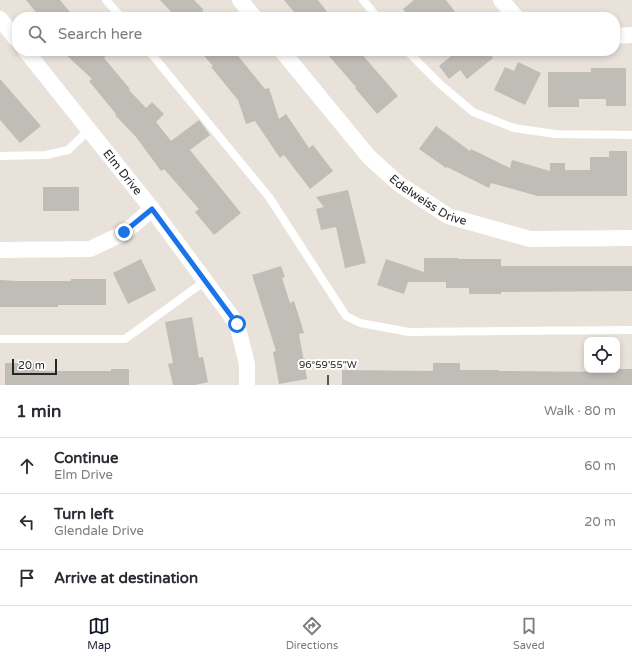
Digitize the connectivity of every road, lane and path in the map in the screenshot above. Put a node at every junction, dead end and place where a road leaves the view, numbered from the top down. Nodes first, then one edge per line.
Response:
1 (106, 0) edge
2 (240, 0) edge
3 (363, 0) edge
4 (501, 0) edge
5 (117, 12) edge
6 (250, 12) edge
7 (374, 12) edge
8 (512, 12) edge
9 (0, 19) edge
10 (12, 34) edge
11 (620, 36) edge
12 (632, 36) edge
13 (30, 56) edge
14 (153, 56) edge
15 (286, 56) edge
16 (412, 56) edge
17 (89, 130) junction
18 (632, 135) edge
19 (0, 156) edge
20 (152, 209) junction
21 (632, 238) edge
22 (0, 250) edge
23 (205, 281) junction
24 (632, 330) edge
25 (0, 339) edge
26 (246, 385) edge

1 - 5 lane
2 - 6 street
3 - 7 lane
4 - 8 street
9 - 10 street
11 - 12 street
13 - 17 street, Elm Drive
14 - 24 lane
15 - 21 street, Edelweiss Drive
16 - 18 lane
17 - 19 lane
17 - 20 street, Elm Drive
20 - 22 street
20 - 23 street, Elm Drive
23 - 25 lane
23 - 26 street, Elm Drive

